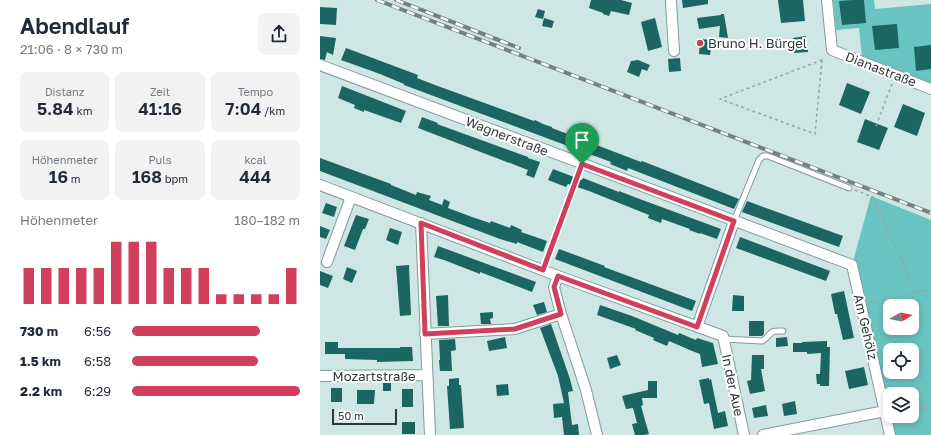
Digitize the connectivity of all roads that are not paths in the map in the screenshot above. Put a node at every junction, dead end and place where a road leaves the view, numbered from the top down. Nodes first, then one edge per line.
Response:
1 (827, 0) edge
2 (668, 1) edge
3 (674, 51) dead end
4 (320, 65) edge
5 (931, 89) edge
6 (320, 185) edge
7 (849, 188) road end
8 (351, 197) junction
9 (734, 221) junction
10 (421, 223) junction
11 (327, 262) dead end
12 (852, 265) joint
13 (558, 276) junction
14 (561, 314) junction
15 (697, 327) junction
16 (783, 330) dead end
17 (425, 334) junction
18 (723, 338) junction
19 (427, 375) junction
20 (320, 376) edge
21 (883, 401) edge
22 (883, 410) edge
23 (888, 423) edge
24 (430, 435) edge
25 (597, 435) edge
26 (744, 435) edge
27 (764, 435) edge
28 (890, 435) edge

1 - 5 street, Dianastraße
2 - 3 street
4 - 9 street, Wagnerstraße
6 - 8 street
7 - 9 lane
8 - 10 street
8 - 11 street
9 - 12 street, Wagnerstraße
9 - 15 street
10 - 13 street
10 - 17 street
12 - 21 street, Am Gehölz
13 - 14 street
13 - 15 street
14 - 17 street
14 - 25 street
15 - 18 street
16 - 18 lane
17 - 19 street
18 - 26 street, In der Aue
19 - 20 street, Mozartstraße
19 - 24 street
22 - 27 street
23 - 28 street, Am Gehölz

